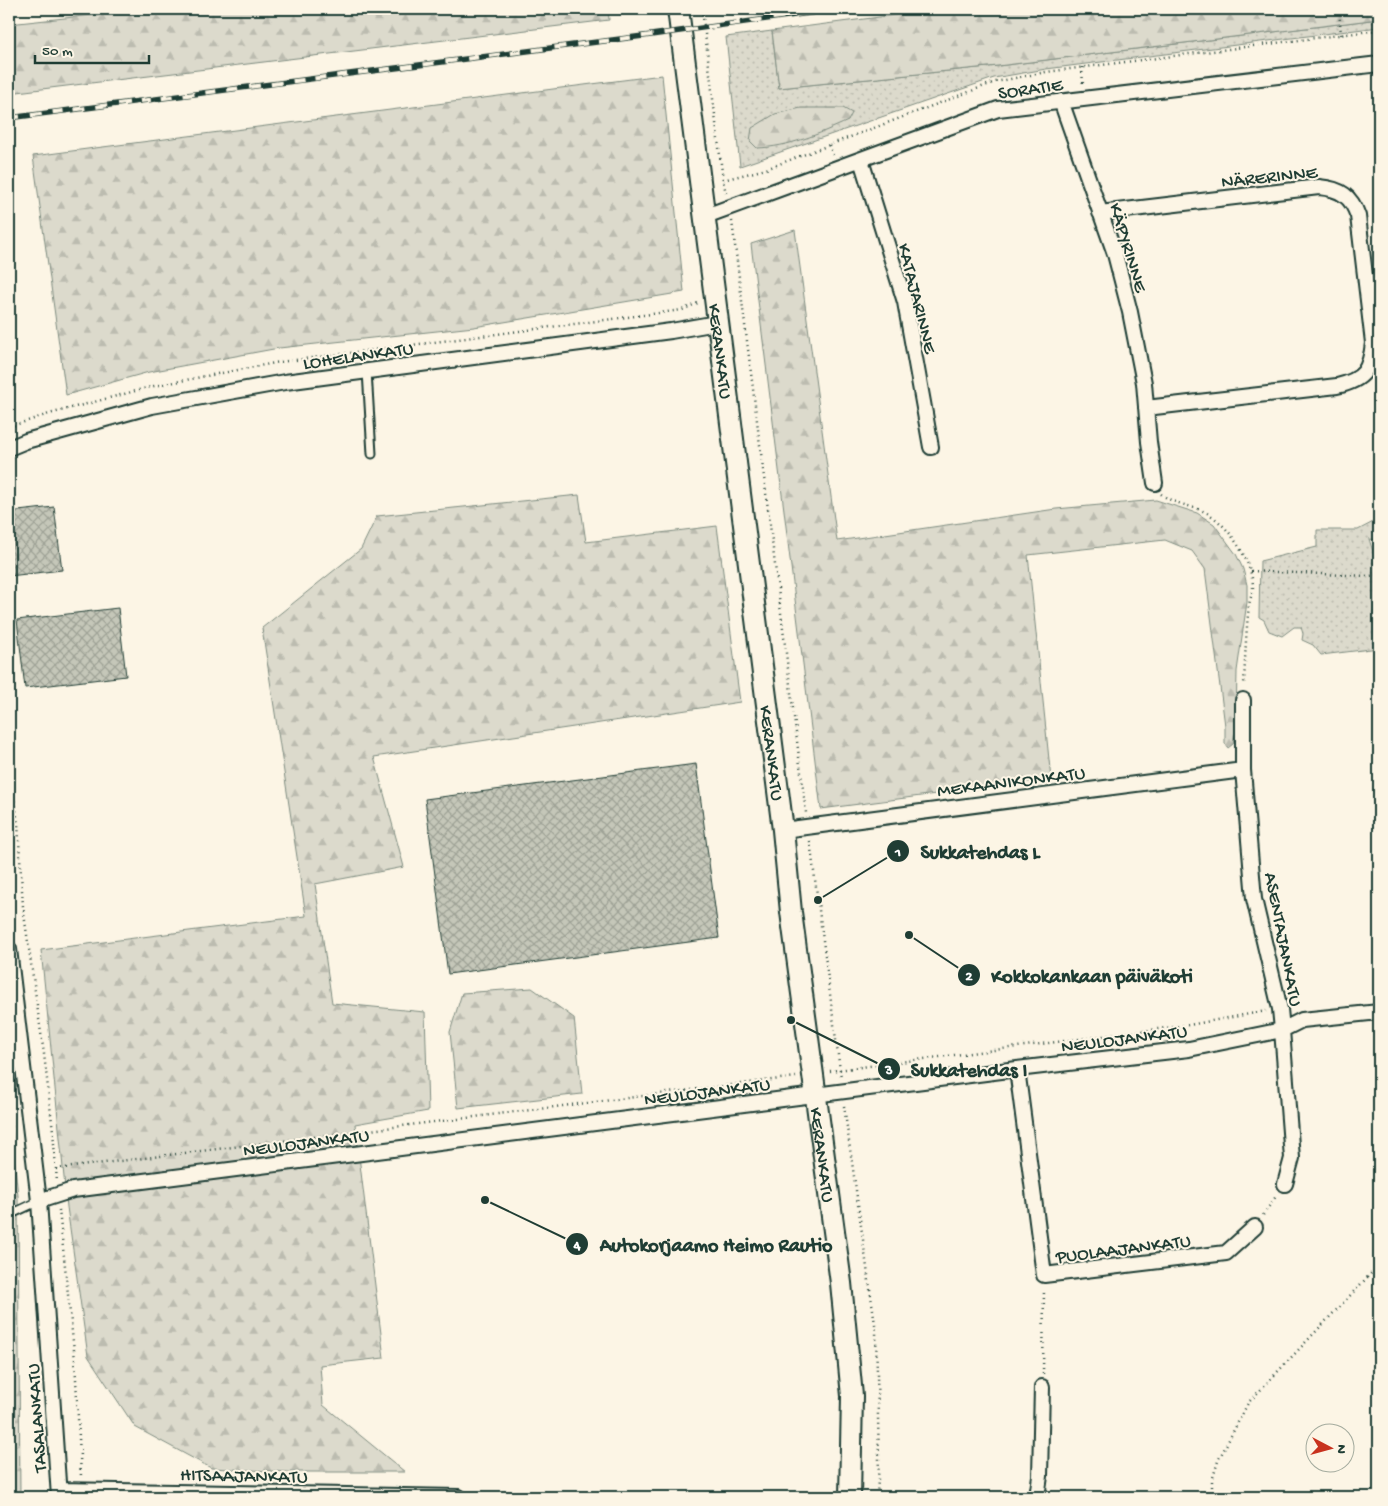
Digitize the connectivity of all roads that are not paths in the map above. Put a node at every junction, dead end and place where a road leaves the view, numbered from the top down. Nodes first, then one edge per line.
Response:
1 (678, 9) edge
2 (1379, 64) edge
3 (1061, 101) junction
4 (861, 160) junction
5 (1100, 213) junction
6 (704, 217) junction
7 (717, 323) junction
8 (367, 371) junction
9 (1146, 408) junction
10 (9, 448) edge
11 (931, 448) dead end
12 (372, 454) dead end
13 (1155, 483) road end
14 (1243, 700) road end
15 (1243, 770) junction
16 (783, 830) junction
17 (9, 949) edge
18 (1379, 1012) edge
19 (1282, 1030) junction
20 (1017, 1069) junction
21 (816, 1094) junction
22 (1285, 1184) road end
23 (39, 1201) junction
24 (9, 1215) edge
25 (1255, 1226) road end
26 (1042, 1387) road end
27 (59, 1494) edge
28 (459, 1497) edge
29 (850, 1497) edge
30 (1036, 1497) edge

1 - 6 street, KERANKATU
2 - 3 street, SORATIE
3 - 4 street, SORATIE
3 - 5 street, KÄPYRINNE
4 - 6 street, SORATIE
4 - 11 street, KATAJARINNE
5 - 9 street, KÄPYRINNE
5 - 9 street, NÄRERINNE
6 - 7 street, KERANKATU
7 - 8 street, LOHELANKATU
7 - 16 street, KERANKATU
8 - 10 street, LOHELANKATU
8 - 12 lane
9 - 13 street, KÄPYRINNE
14 - 15 street, ASENTAJANKATU
15 - 16 street, MEKAANIKONKATU
15 - 19 street, ASENTAJANKATU
16 - 21 street, KERANKATU
17 - 23 street, TASALANKATU
18 - 19 street, NEULOJANKATU
19 - 20 street, NEULOJANKATU
19 - 22 street, ASENTAJANKATU
20 - 21 street, NEULOJANKATU
20 - 25 street, PUOLAAJANKATU
21 - 23 street, NEULOJANKATU
21 - 29 street, KERANKATU
23 - 24 lane
23 - 27 street, TASALANKATU
26 - 30 street
27 - 28 street, HITSAAJANKATU

